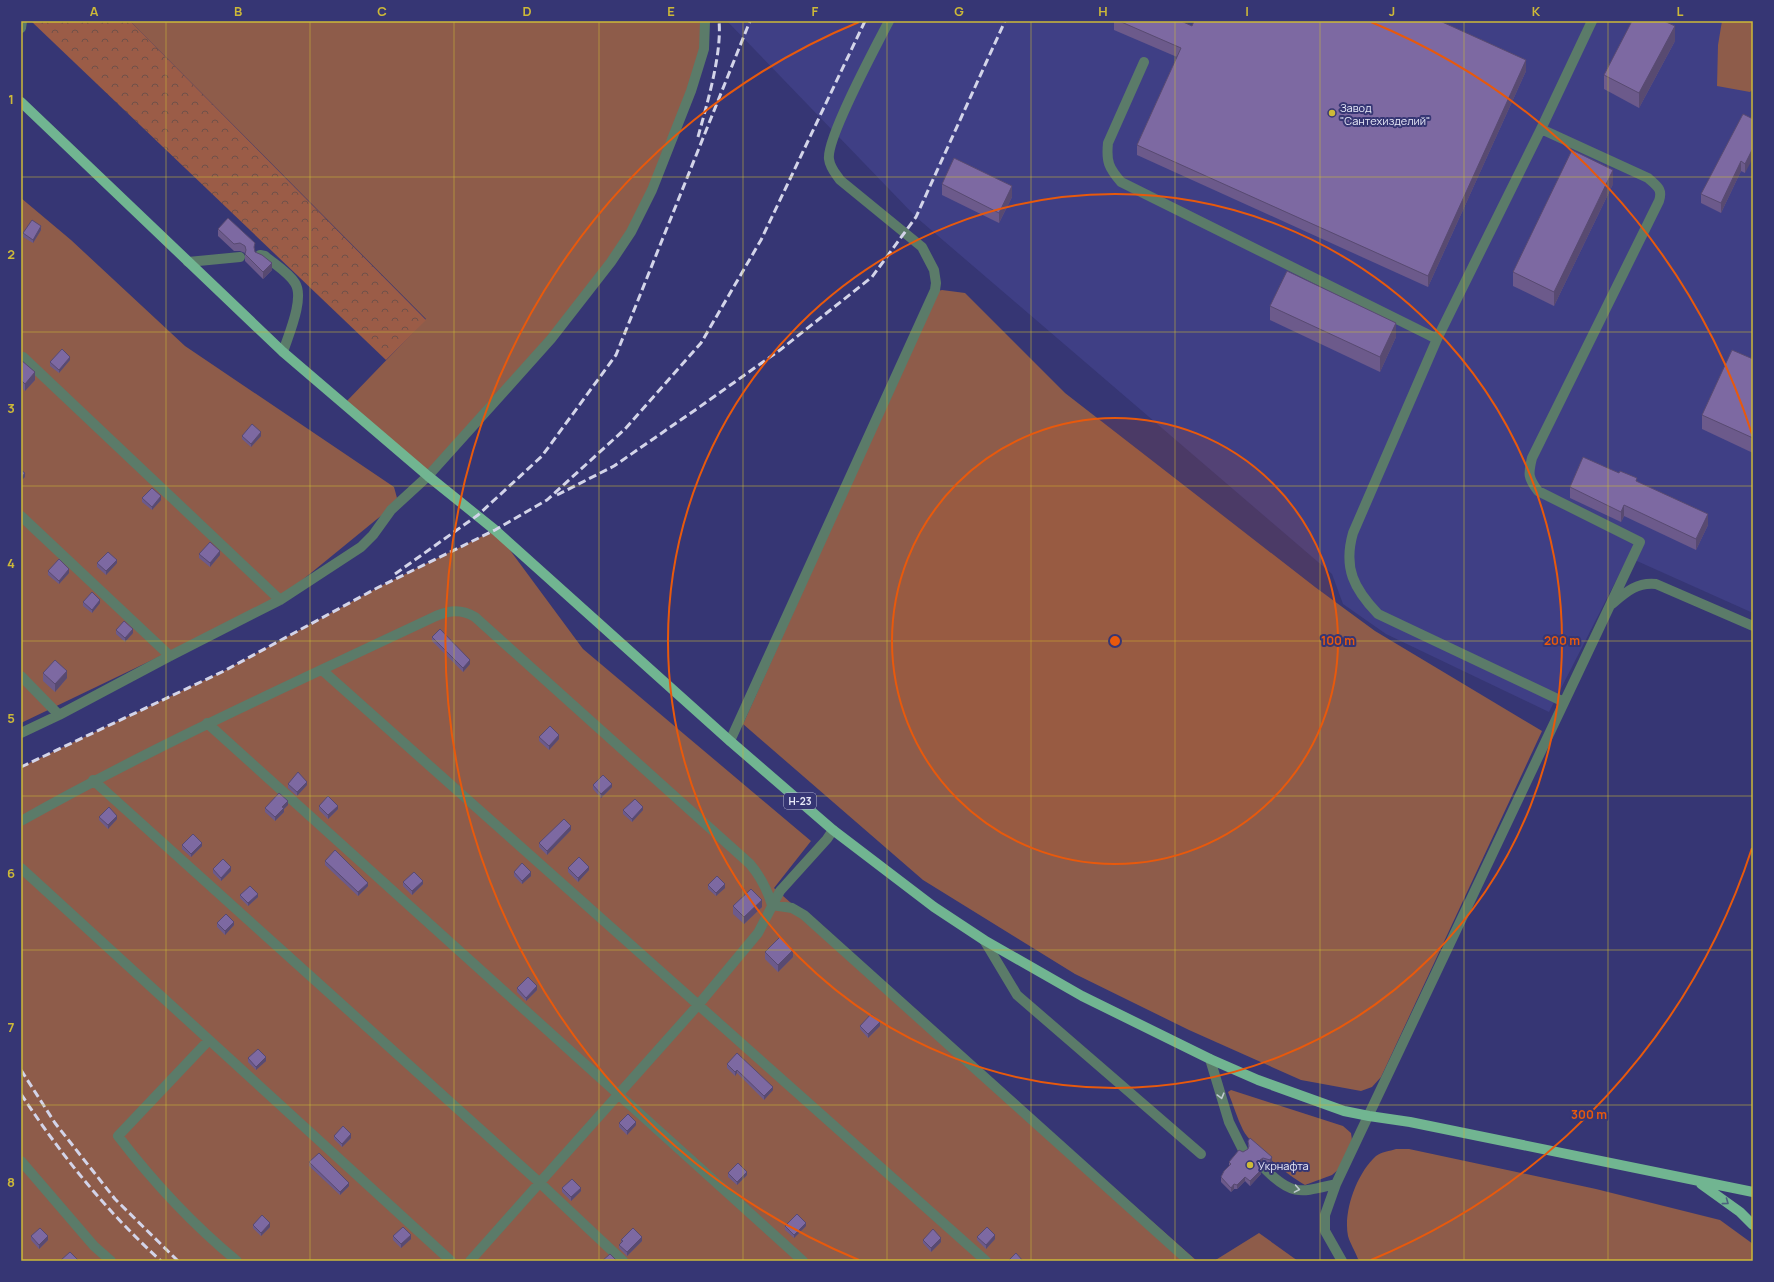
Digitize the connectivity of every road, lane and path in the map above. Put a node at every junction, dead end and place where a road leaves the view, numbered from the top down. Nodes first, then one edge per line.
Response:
1 (22, 21) edge
2 (705, 21) edge
3 (889, 21) edge
4 (1592, 21) edge
5 (21, 28) edge
6 (1144, 62) dead end
7 (21, 102) edge
8 (1541, 129) junction
9 (260, 256) edge
10 (240, 257) dead end
11 (188, 262) junction
12 (1437, 339) junction
13 (283, 352) junction
14 (23, 358) dead end
15 (428, 476) junction
16 (21, 516) edge
17 (280, 600) junction
18 (1610, 605) junction
19 (1753, 626) edge
20 (170, 656) junction
21 (322, 670) junction
22 (21, 676) edge
23 (1564, 702) junction
24 (59, 715) junction
25 (207, 724) junction
26 (21, 733) edge
27 (730, 741) junction
28 (93, 780) junction
29 (21, 820) edge
30 (833, 830) junction
31 (21, 868) edge
32 (772, 905) junction
33 (984, 940) junction
34 (700, 1004) junction
35 (209, 1040) junction
36 (1210, 1058) junction
37 (618, 1094) junction
38 (1369, 1116) junction
39 (1243, 1150) edge
40 (1201, 1154) dead end
41 (21, 1161) edge
42 (1266, 1169) dead end
43 (1698, 1181) junction
44 (540, 1183) junction
45 (1336, 1184) junction
46 (1753, 1192) edge
47 (1753, 1224) edge
48 (112, 1261) edge
49 (237, 1261) edge
50 (451, 1261) edge
51 (470, 1261) edge
52 (623, 1261) edge
53 (804, 1261) edge
54 (986, 1261) edge
55 (1189, 1261) edge
56 (1342, 1261) edge

1 - 5 street
2 - 15 street
3 - 27 street
4 - 8 street
6 - 12 street
7 - 11 main road, Н-23
8 - 12 street
8 - 18 street
9 - 13 street
10 - 11 street
11 - 13 main road, Н-23
12 - 23 street
13 - 15 main road, Н-23
14 - 17 street
15 - 17 street
15 - 27 main road, Н-23
16 - 20 street
17 - 20 street
18 - 19 street
18 - 23 street
20 - 24 street
21 - 25 street
21 - 32 street
21 - 34 street
22 - 24 street
23 - 38 street
24 - 26 street
25 - 28 street
25 - 37 street
27 - 30 main road, Н-23
28 - 29 street
28 - 44 street
30 - 32 street
30 - 33 main road, Н-23
31 - 35 street
32 - 34 street
32 - 55 street
33 - 36 main road, Н-23
33 - 40 street
34 - 37 street
34 - 54 street
35 - 49 street
35 - 50 street
36 - 38 main road, Н-23
36 -> 39 street
37 - 44 street
37 - 53 street
38 - 43 main road, Н-23
38 - 45 street
41 - 48 street
42 -> 45 street
43 - 46 main road, Н-23
43 -> 47 main road
44 - 51 street
44 - 52 street
45 - 56 street

